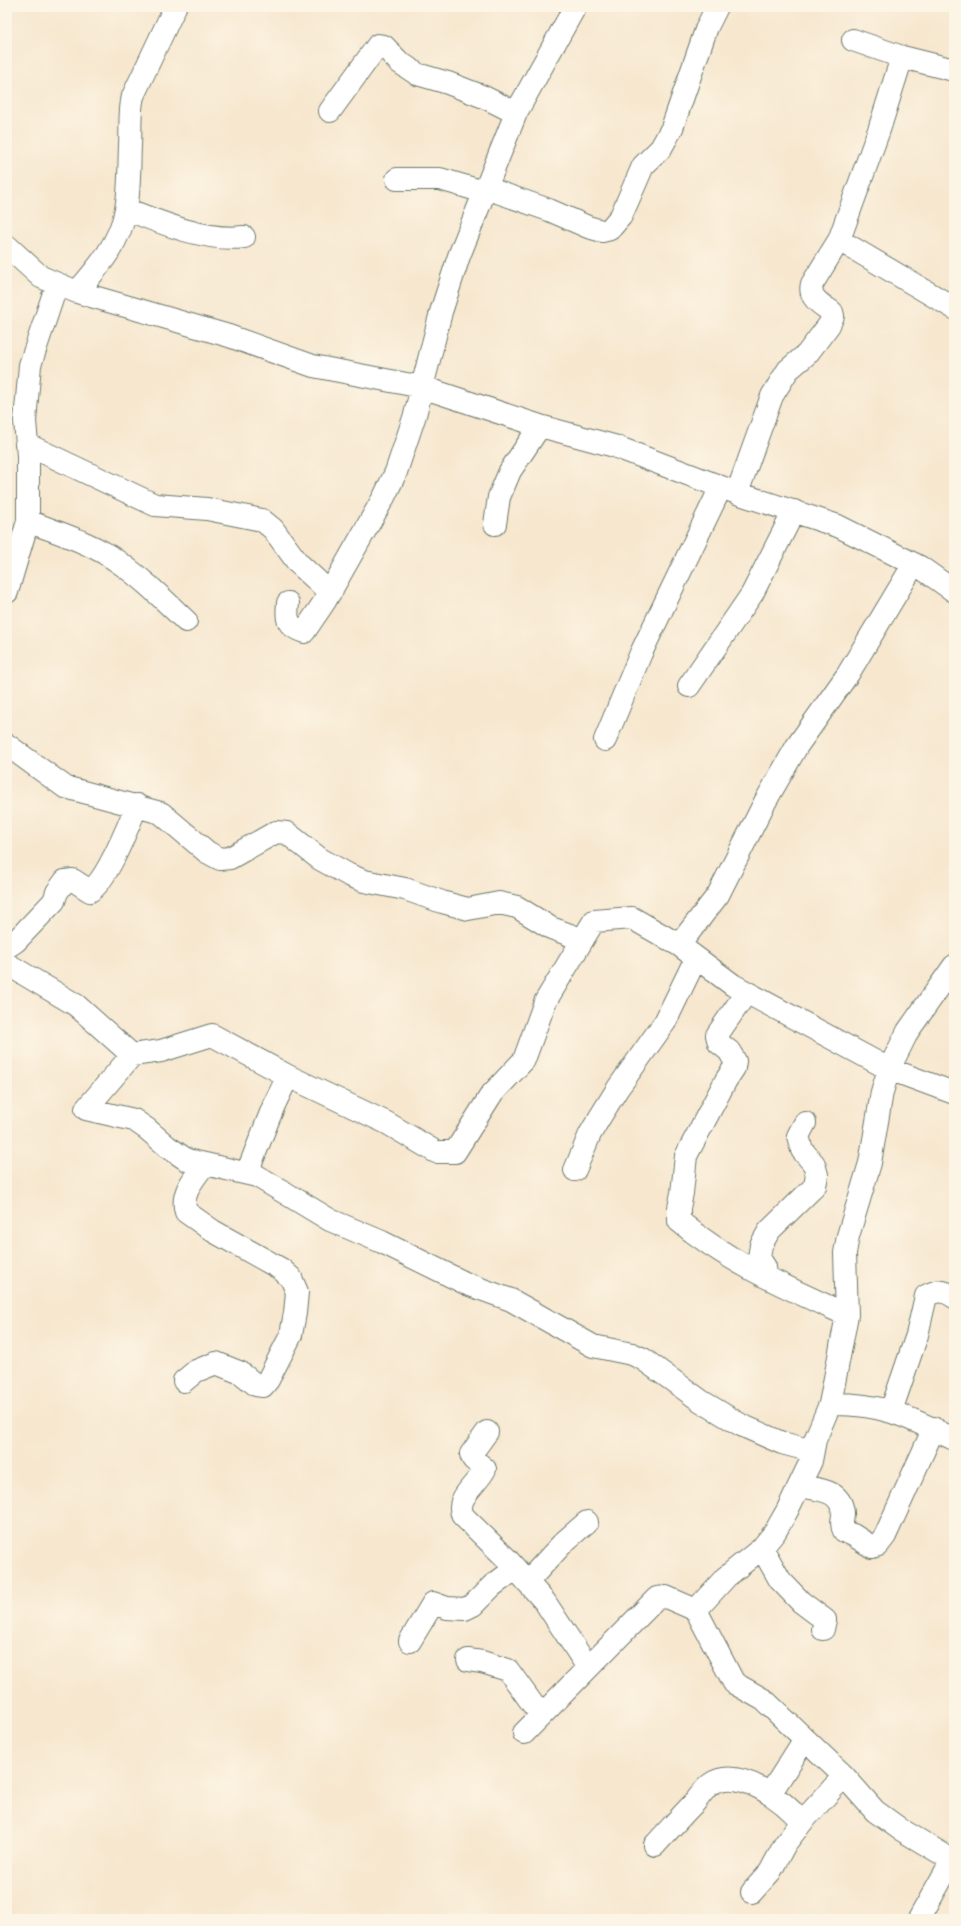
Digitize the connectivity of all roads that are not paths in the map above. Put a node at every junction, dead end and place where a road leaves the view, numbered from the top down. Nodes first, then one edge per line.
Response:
1 (175, 7) edge
2 (575, 7) edge
3 (717, 7) edge
4 (853, 40) dead end
5 (902, 57) junction
6 (954, 70) edge
7 (330, 111) dead end
8 (516, 113) junction
9 (397, 179) dead end
10 (485, 190) junction
11 (126, 209) junction
12 (244, 237) dead end
13 (839, 240) junction
14 (7, 246) edge
15 (57, 284) junction
16 (77, 292) junction
17 (954, 308) edge
18 (422, 387) junction
19 (540, 426) junction
20 (26, 444) junction
21 (729, 490) junction
22 (794, 511) junction
23 (28, 521) junction
24 (495, 524) dead end
25 (914, 564) junction
26 (332, 590) junction
27 (954, 591) edge
28 (7, 592) edge
29 (288, 603) dead end
30 (186, 621) dead end
31 (689, 686) dead end
32 (605, 740) dead end
33 (7, 745) edge
34 (137, 805) junction
35 (581, 939) junction
36 (679, 945) junction
37 (7, 947) edge
38 (696, 958) junction
39 (7, 964) edge
40 (954, 966) edge
41 (746, 992) junction
42 (132, 1055) junction
43 (889, 1069) junction
44 (288, 1076) junction
45 (954, 1093) edge
46 (805, 1123) dead end
47 (205, 1164) junction
48 (575, 1170) dead end
49 (247, 1173) junction
50 (766, 1277) junction
51 (954, 1297) edge
52 (846, 1315) junction
53 (184, 1381) dead end
54 (830, 1404) junction
55 (891, 1410) junction
56 (487, 1432) dead end
57 (949, 1435) edge
58 (812, 1451) junction
59 (799, 1486) junction
60 (587, 1522) dead end
61 (762, 1548) junction
62 (521, 1575) junction
63 (696, 1610) junction
64 (823, 1629) dead end
65 (410, 1640) dead end
66 (468, 1660) dead end
67 (587, 1666) junction
68 (545, 1711) junction
69 (524, 1733) dead end
70 (805, 1739) junction
71 (844, 1776) junction
72 (770, 1794) junction
73 (802, 1822) junction
74 (655, 1846) dead end
75 (953, 1861) edge
76 (752, 1892) dead end
77 (919, 1919) edge

1 - 11 street
2 - 8 street
3 - 10 street
4 - 5 street
5 - 6 street
5 - 13 street
7 - 8 street
8 - 10 street
9 - 10 street
10 - 18 street
11 - 12 street
11 - 16 street
13 - 17 street
13 - 21 street
14 - 15 street
15 - 16 street
15 - 20 street
16 - 18 street
18 - 19 street
18 - 26 street
19 - 21 street
19 - 24 street
20 - 23 street
20 - 26 street
21 - 22 street
21 - 32 street
22 - 25 street
22 - 31 street
23 - 28 street
23 - 30 street
25 - 27 street
25 - 36 street
26 - 29 street
33 - 34 street
34 - 35 street
34 - 37 street
35 - 36 street
35 - 44 street
36 - 38 street
38 - 41 street
38 - 48 street
39 - 42 street
40 - 43 street
41 - 43 street
41 - 50 street
42 - 44 street
42 - 47 street
43 - 45 street
43 - 52 street
44 - 49 street
46 - 50 street
47 - 49 street
47 - 53 street
49 - 58 street
50 - 52 street
51 - 55 street
52 - 54 street
54 - 55 street
54 - 58 street
55 - 57 street
56 - 62 street
57 - 59 street
58 - 59 street
59 - 61 street
60 - 62 street
61 - 63 street
61 - 64 street
62 - 65 street
62 - 67 street
63 - 67 street
63 - 70 street
66 - 68 street
67 - 68 street
68 - 69 street
70 - 71 street
70 - 72 street
71 - 73 street
71 - 75 street
72 - 73 street
72 - 74 street
73 - 76 street
75 - 77 street

